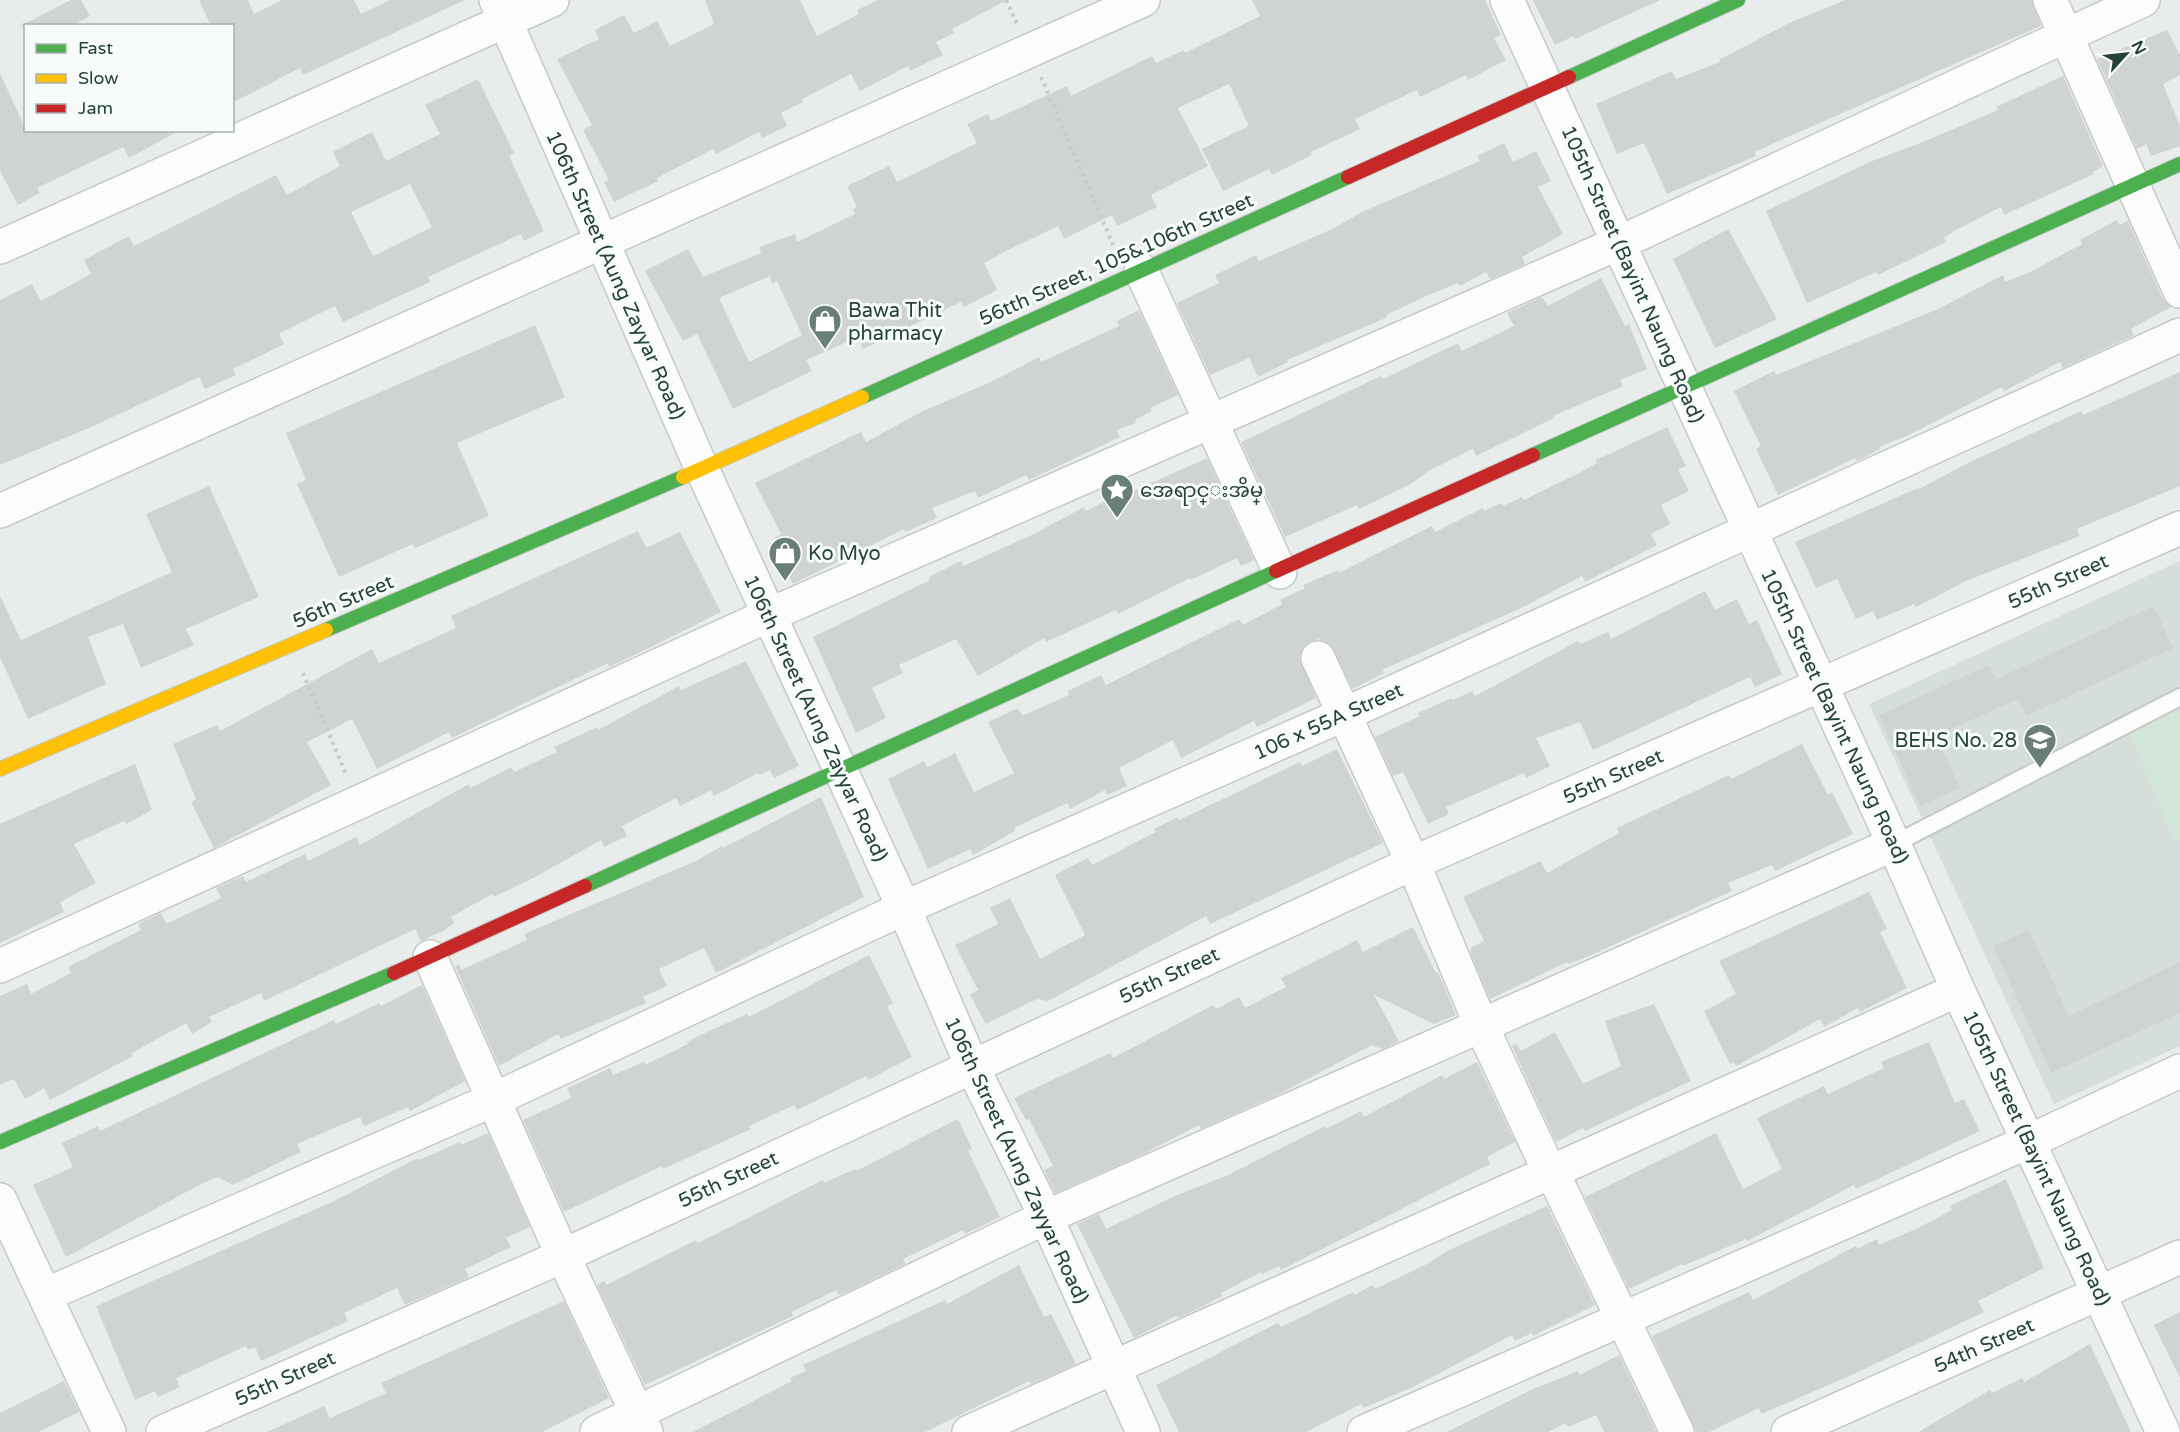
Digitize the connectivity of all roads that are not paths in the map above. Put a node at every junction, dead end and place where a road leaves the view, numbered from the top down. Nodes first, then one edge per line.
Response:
1 (552, 0) edge
2 (1143, 0) edge
3 (1507, 0) edge
4 (1738, 0) edge
5 (2050, 0) edge
6 (2143, 0) edge
7 (500, 10) edge
8 (2065, 36) junction
9 (1547, 87) junction
10 (2180, 164) edge
11 (2133, 187) junction
12 (602, 241) junction
13 (1618, 243) junction
14 (0, 247) edge
15 (1134, 273) junction
16 (2180, 291) edge
17 (2180, 335) edge
18 (1684, 388) junction
19 (1211, 420) junction
20 (702, 469) junction
21 (0, 511) edge
22 (2180, 528) edge
23 (1751, 531) junction
24 (1280, 572) junction
25 (769, 615) junction
26 (1318, 658) dead end
27 (1821, 685) junction
28 (2180, 697) edge
29 (1345, 714) junction
30 (840, 768) junction
31 (0, 769) edge
32 (1894, 844) junction
33 (1413, 863) junction
34 (904, 908) junction
35 (430, 957) junction
36 (0, 966) edge
37 (1958, 990) junction
38 (1481, 1025) junction
39 (972, 1066) junction
40 (2180, 1071) edge
41 (495, 1099) junction
42 (0, 1142) edge
43 (2030, 1142) junction
44 (1551, 1172) junction
45 (0, 1200) edge
46 (1047, 1217) junction
47 (563, 1256) junction
48 (2180, 1257) edge
49 (2100, 1293) junction
50 (45, 1295) junction
51 (1622, 1319) junction
52 (1111, 1366) junction
53 (642, 1423) edge
54 (109, 1432) edge
55 (163, 1432) edge
56 (597, 1432) edge
57 (969, 1432) edge
58 (1143, 1432) edge
59 (1364, 1432) edge
60 (1677, 1432) edge
61 (1788, 1432) edge
62 (2163, 1432) edge

1 - 7 street
2 - 12 street
3 - 9 street, 105th Street (Bayint Naung Road)
4 - 9 street, 56tth Street, 105&106th Street
5 - 8 street
6 - 8 street
7 - 12 street, 106th Street (Aung Zayyar Road)
7 - 14 street
8 - 11 street
8 - 13 street
9 - 13 street, 105th Street (Bayint Naung Road)
9 - 15 street, 56tth Street, 105&106th Street
10 - 11 street
11 - 16 street
11 - 18 street
12 - 20 street, 106th Street (Aung Zayyar Road)
12 - 21 street
13 - 18 street, 105th Street (Bayint Naung Road)
13 - 19 street
15 - 19 street
15 - 20 street, 56tth Street, 105&106th Street
17 - 23 street, 106 x 55A Street
18 - 23 street, 105th Street (Bayint Naung Road)
18 - 24 street
19 - 24 street
19 - 25 street
20 - 25 street, 106th Street (Aung Zayyar Road)
20 - 31 street, 56th Street
22 - 27 street, 55th Street
23 - 27 street, 105th Street (Bayint Naung Road)
23 - 29 street, 106 x 55A Street
24 - 30 street
25 - 30 street, 106th Street (Aung Zayyar Road)
25 - 36 street
26 - 29 street
27 - 32 street, 105th Street (Bayint Naung Road)
27 - 33 street, 55th Street
28 - 32 lane
29 - 33 street
29 - 34 street, 106 x 55A Street
30 - 34 street, 106th Street (Aung Zayyar Road)
30 - 35 street
32 - 37 street, 105th Street (Bayint Naung Road)
32 - 38 street
33 - 38 street
33 - 39 street, 55th Street
34 - 39 street, 106th Street (Aung Zayyar Road)
34 - 41 street, 106 x 55A Street
35 - 41 street
35 - 42 street
37 - 43 street, 105th Street (Bayint Naung Road)
37 - 44 street
38 - 44 street
38 - 46 street
39 - 46 street, 106th Street (Aung Zayyar Road)
39 - 47 street, 55th Street
40 - 43 street
41 - 47 street
41 - 50 street, 106 x 55A Street
43 - 49 street, 105th Street (Bayint Naung Road)
43 - 51 street
44 - 51 street
44 - 52 street
45 - 50 street
46 - 52 street, 106th Street (Aung Zayyar Road)
46 - 53 street
47 - 53 street
47 - 55 street, 55th Street
48 - 49 street, 54th Street
49 - 61 street, 54th Street
49 - 62 street, 105th Street (Bayint Naung Road)
50 - 54 street
51 - 59 street
51 - 60 street
52 - 57 street
52 - 58 street, 106th Street (Aung Zayyar Road)
53 - 56 street

